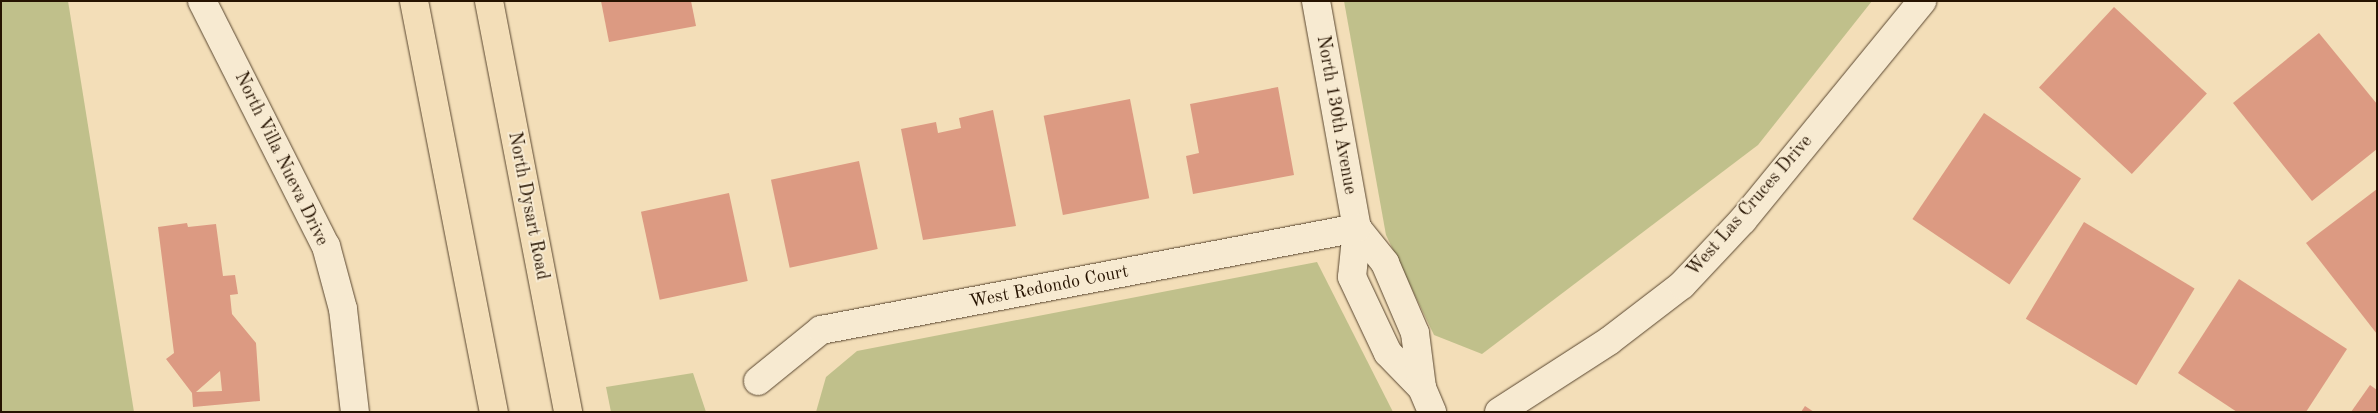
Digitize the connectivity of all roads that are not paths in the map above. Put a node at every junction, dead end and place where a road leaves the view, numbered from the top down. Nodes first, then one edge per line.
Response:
1 (202, 1) edge
2 (414, 1) edge
3 (489, 1) edge
4 (1316, 1) edge
5 (1922, 1) edge
6 (1357, 228) junction
7 (1397, 290) junction
8 (1364, 304) junction
9 (758, 381) dead end
10 (1427, 400) edge
11 (355, 412) edge
12 (494, 412) edge
13 (568, 412) edge
14 (1499, 412) edge

1 - 11 street, North Villa Nueva Drive
2 - 12 main road
3 - 13 main road, North Dysart Road
4 - 6 street, North 130th Avenue
5 - 14 street, West Las Cruces Drive
6 - 7 street, North 130th Avenue
6 - 8 street, North 130th Avenue
6 - 9 street, West Redondo Court
7 - 8 street
7 - 10 street, North 130th Avenue
8 - 10 street, North 130th Avenue

